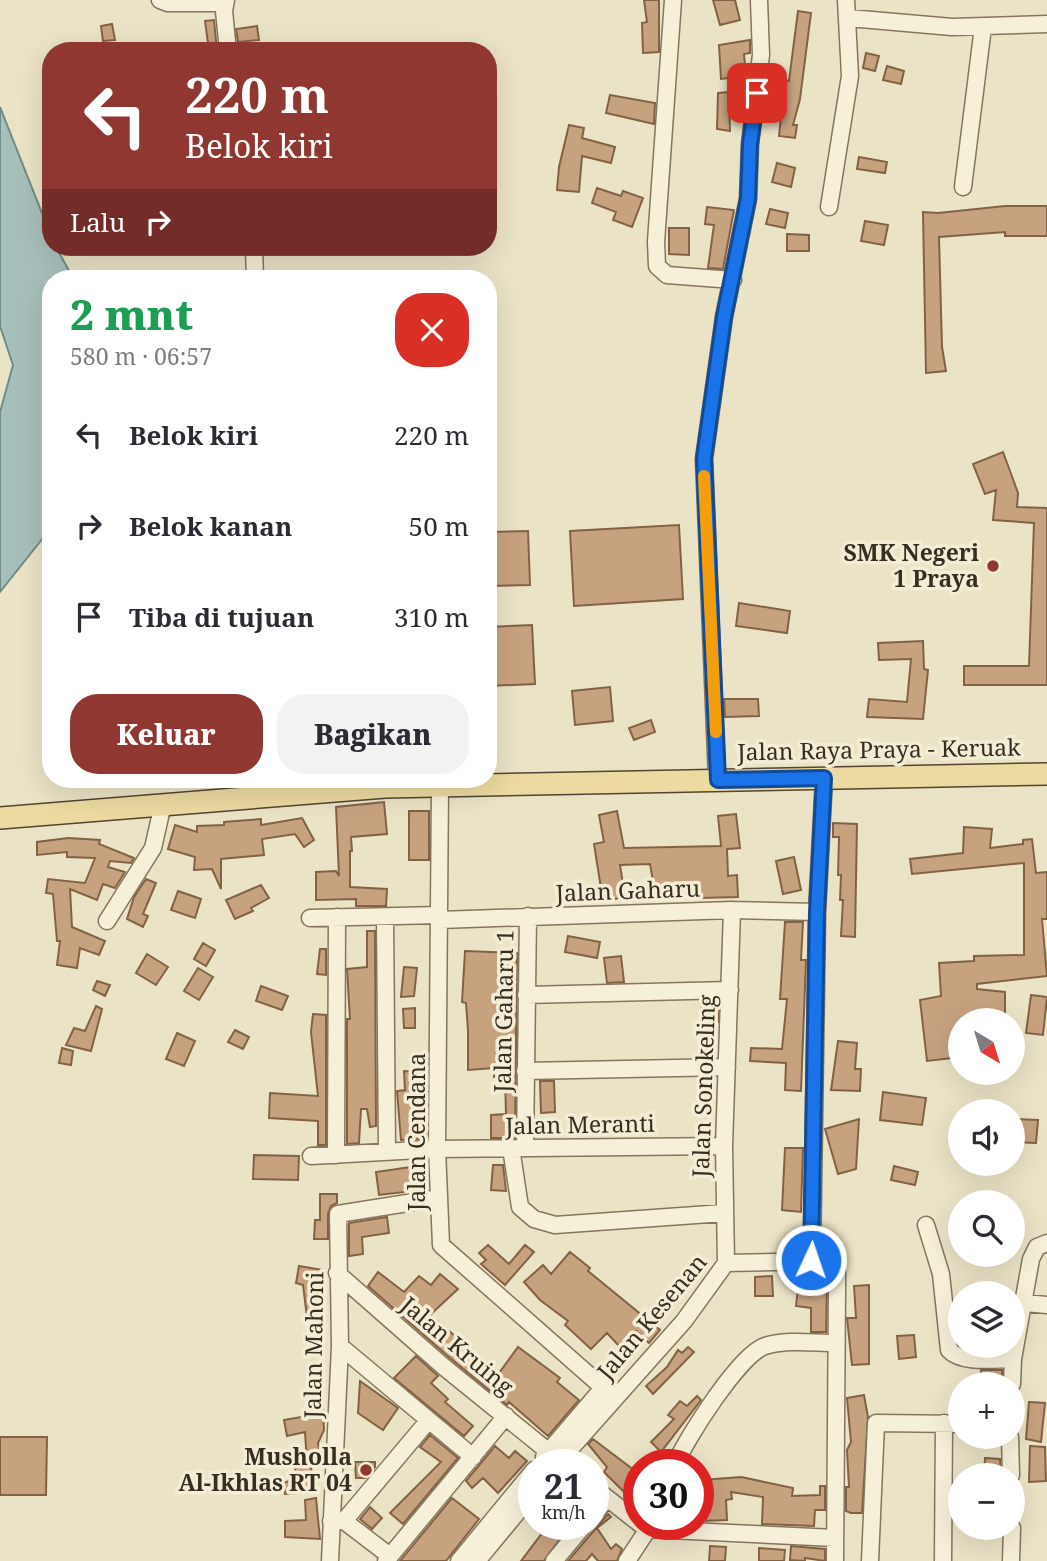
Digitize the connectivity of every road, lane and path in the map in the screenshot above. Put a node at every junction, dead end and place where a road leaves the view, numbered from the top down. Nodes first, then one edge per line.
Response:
1 (160, 0) edge
2 (673, 0) edge
3 (759, 0) edge
4 (846, 0) edge
5 (225, 1) edge
6 (849, 18) junction
7 (1047, 24) edge
8 (983, 27) junction
9 (227, 42) edge
10 (963, 187) dead end
11 (830, 207) dead end
12 (733, 280) junction
13 (1047, 774) edge
14 (824, 778) junction
15 (718, 780) junction
16 (497, 785) edge
17 (372, 788) edge
18 (440, 788) edge
19 (163, 804) junction
20 (0, 818) edge
21 (732, 910) junction
22 (817, 912) junction
23 (385, 916) junction
24 (528, 916) junction
25 (337, 917) junction
26 (440, 917) junction
27 (310, 918) dead end
28 (107, 921) dead end
29 (730, 990) junction
30 (526, 995) junction
31 (727, 1067) junction
32 (525, 1071) junction
33 (724, 1146) junction
34 (518, 1148) junction
35 (437, 1149) junction
36 (387, 1151) junction
37 (336, 1155) junction
38 (311, 1156) dead end
39 (439, 1198) junction
40 (724, 1213) junction
41 (926, 1225) dead end
42 (1047, 1243) edge
43 (811, 1260) junction
44 (726, 1263) junction
45 (337, 1273) junction
46 (1026, 1303) junction
47 (1047, 1305) edge
48 (835, 1343) junction
49 (340, 1346) junction
50 (1013, 1359) junction
51 (1012, 1372) edge
52 (609, 1393) junction
53 (506, 1416) junction
54 (428, 1421) junction
55 (948, 1423) edge
56 (545, 1449) edge
57 (566, 1449) edge
58 (683, 1449) edge
59 (951, 1449) edge
60 (473, 1457) junction
61 (518, 1489) edge
62 (518, 1511) edge
63 (338, 1521) junction
64 (714, 1530) edge
65 (835, 1538) junction
66 (572, 1540) edge
67 (639, 1540) edge
68 (1012, 1540) edge
69 (388, 1559) edge
70 (330, 1561) edge
71 (459, 1561) edge
72 (477, 1561) edge
73 (554, 1561) edge
74 (627, 1561) edge
75 (835, 1561) edge
76 (870, 1561) edge
77 (943, 1561) edge
78 (1011, 1561) edge

1 - 5 street
2 - 12 street
3 - 12 street
4 - 6 street
5 - 9 street
6 - 8 street
6 - 11 street
7 - 8 street
8 - 10 street
12 - 15 street
13 - 14 main road, Jalan Raya Praya - Keruak
14 - 15 main road, Jalan Raya Praya - Keruak
14 - 22 street
15 - 16 main road, Jalan Raya Praya - Keruak
17 - 19 main road, Jalan Raya Praya - Keruak
18 - 26 street, Jalan Cendana
19 - 20 main road, Jalan Raya Praya - Keruak
19 - 28 street
21 - 22 street, Jalan Gaharu
21 - 24 street, Jalan Gaharu
21 - 29 street, Jalan Sonokeling
22 - 43 street
23 - 25 street, Jalan Gaharu
23 - 26 street, Jalan Gaharu
23 - 36 street
24 - 26 street, Jalan Gaharu
24 - 30 street, Jalan Gaharu 1
25 - 27 street, Jalan Gaharu
25 - 37 street
26 - 35 street, Jalan Cendana
29 - 30 street
29 - 31 street, Jalan Sonokeling
30 - 32 street, Jalan Gaharu 1
31 - 32 street
31 - 33 street, Jalan Sonokeling
32 - 34 street, Jalan Gaharu 1
33 - 34 street, Jalan Meranti
33 - 40 street, Jalan Sonokeling
34 - 35 street, Jalan Meranti
34 - 40 street, Jalan Gaharu 1
35 - 36 street, Jalan Meranti
35 - 39 street, Jalan Cendana
36 - 37 street, Jalan Meranti
37 - 38 street, Jalan Meranti
39 - 45 street, Jalan Mahoni
39 - 52 street, Jalan Cendana
40 - 44 street, Jalan Sonokeling
41 - 50 street
42 - 46 street
43 - 44 street, Jalan Kesenan
43 - 48 street
44 - 52 street, Jalan Kesenan
45 - 49 street, Jalan Mahoni
45 - 53 street, Jalan Kruing
46 - 47 street
46 - 50 street
48 - 58 street
48 - 65 street
49 - 54 street
49 - 63 street, Jalan Mahoni
50 - 51 street
52 - 57 street, Jalan Kesenan
53 - 56 street, Jalan Kruing
53 - 60 street
54 - 60 street
54 - 63 street
55 - 76 street
59 - 77 street
60 - 69 street
61 - 71 street
62 - 72 street
63 - 69 street
63 - 70 street, Jalan Mahoni
64 - 65 street
65 - 75 street
66 - 73 street
67 - 74 street
68 - 78 street

